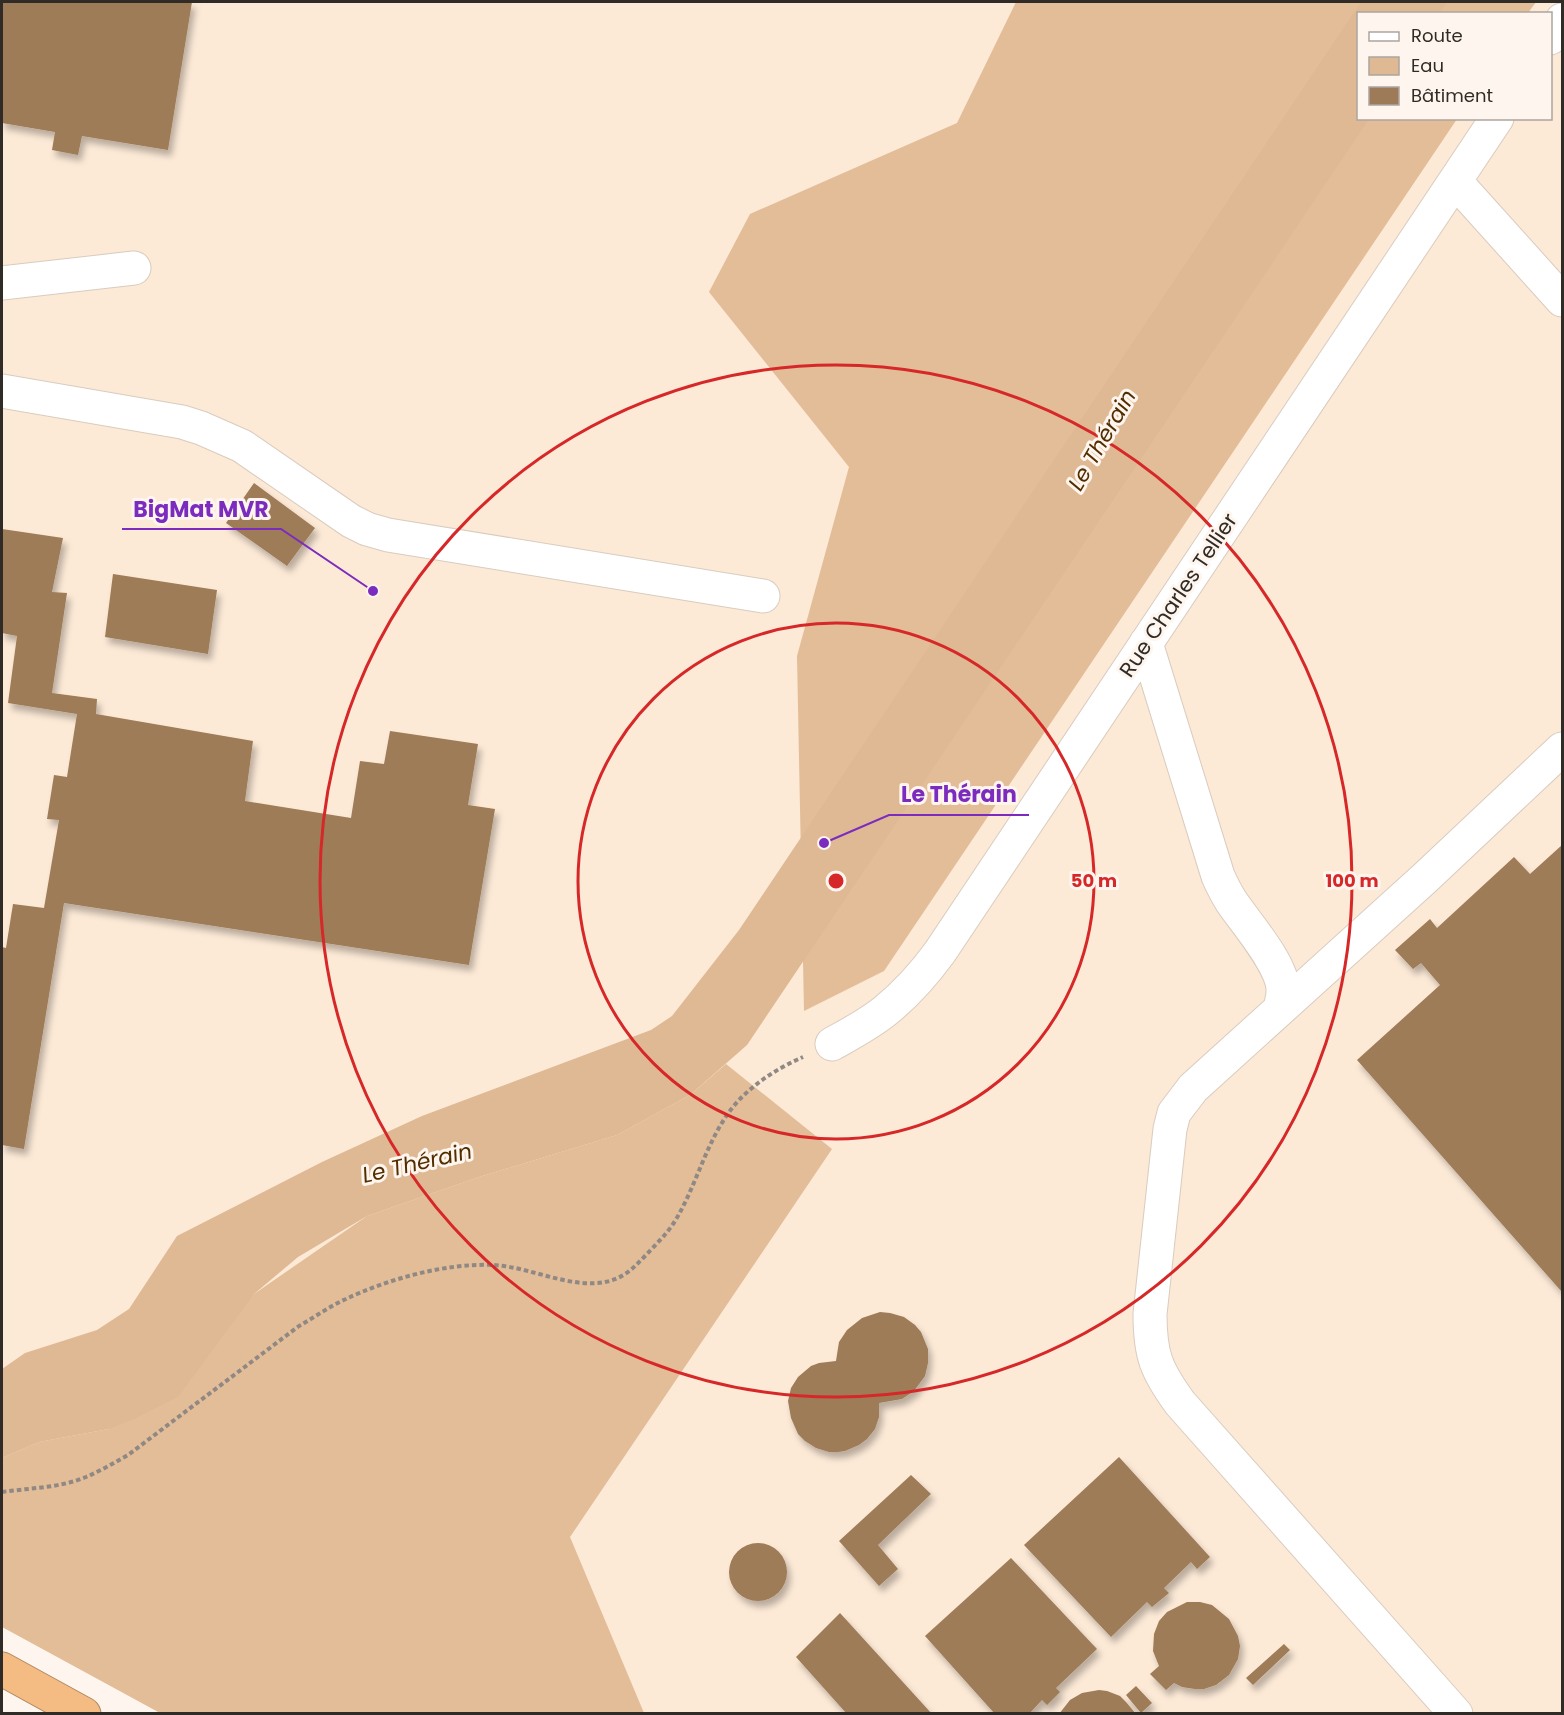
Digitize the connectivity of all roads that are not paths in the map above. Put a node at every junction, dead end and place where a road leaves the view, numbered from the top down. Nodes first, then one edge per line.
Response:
1 (1563, 20) edge
2 (1552, 36) edge
3 (1496, 120) edge
4 (1455, 181) junction
5 (134, 268) dead end
6 (2, 283) edge
7 (1563, 300) edge
8 (2, 391) edge
9 (763, 596) dead end
10 (1146, 643) junction
11 (1563, 749) edge
12 (1280, 1009) junction
13 (832, 1044) road end
14 (2, 1669) edge
15 (84, 1713) edge
16 (1456, 1713) edge

1 - 2 lane
3 - 4 lane, Rue Charles Tellier
4 - 7 lane
4 - 10 lane, Rue Charles Tellier
5 - 6 lane
8 - 9 lane
10 - 12 lane
10 - 13 lane, Rue Charles Tellier
11 - 12 lane
12 - 16 lane
14 - 15 highway

